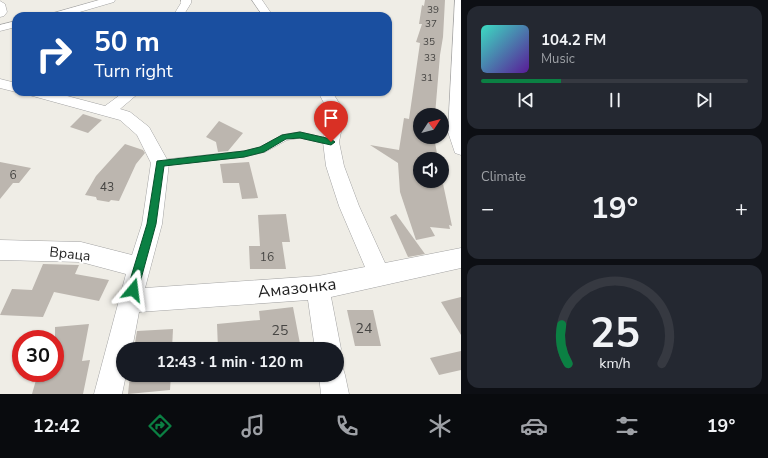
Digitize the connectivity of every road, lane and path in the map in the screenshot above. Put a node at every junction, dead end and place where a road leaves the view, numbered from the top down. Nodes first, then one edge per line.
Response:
1 (110, 0) edge
2 (186, 0) edge
3 (257, 0) edge
4 (461, 1) edge
5 (0, 4) edge
6 (68, 12) edge
7 (180, 12) edge
8 (265, 12) edge
9 (0, 14) edge
10 (12, 25) edge
11 (0, 28) edge
12 (0, 83) edge
13 (12, 87) edge
14 (459, 91) edge
15 (51, 96) edge
16 (128, 96) edge
17 (327, 96) edge
18 (109, 110) junction
19 (331, 142) junction
20 (461, 149) edge
21 (160, 163) junction
22 (0, 250) edge
23 (461, 258) edge
24 (139, 267) junction
25 (379, 275) junction
26 (318, 288) junction
27 (130, 301) junction
28 (327, 342) edge
29 (333, 382) edge
30 (108, 394) edge
31 (335, 394) edge

1 - 6 street
2 - 7 street
3 - 8 street
4 - 14 street
5 - 9 street
10 - 11 street
12 - 13 street
14 - 20 street
15 - 18 street
16 - 18 street
17 - 19 street
18 - 21 street
19 - 21 lane
19 - 25 street
21 - 24 street
22 - 24 street, Враца
23 - 25 street, Амазонка
24 - 27 street
25 - 26 street, Амазонка
26 - 27 street, Амазонка
26 - 28 street
27 - 30 street
29 - 31 street

